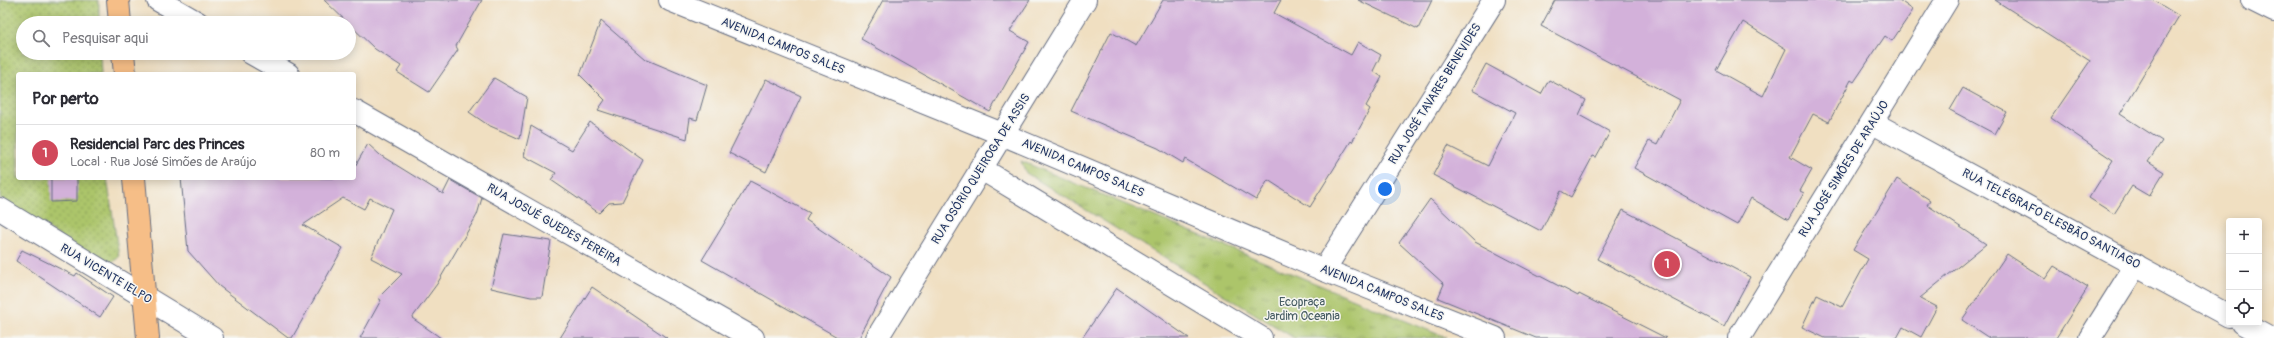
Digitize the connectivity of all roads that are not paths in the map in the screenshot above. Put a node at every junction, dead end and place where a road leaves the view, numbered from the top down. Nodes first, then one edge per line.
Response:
1 (118, 0) edge
2 (158, 0) edge
3 (670, 0) edge
4 (1085, 0) edge
5 (1494, 0) edge
6 (1948, 0) edge
7 (2252, 0) edge
8 (2274, 11) edge
9 (119, 16) edge
10 (186, 16) edge
11 (124, 60) edge
12 (263, 60) edge
13 (125, 72) edge
14 (284, 72) edge
15 (356, 112) edge
16 (1873, 123) junction
17 (1002, 134) junction
18 (980, 168) junction
19 (134, 180) edge
20 (0, 209) edge
21 (2136, 265) junction
22 (1324, 270) junction
23 (145, 297) junction
24 (2226, 314) edge
25 (2248, 326) edge
26 (148, 338) edge
27 (212, 338) edge
28 (754, 338) edge
29 (877, 338) edge
30 (1261, 338) edge
31 (1495, 338) edge
32 (1739, 338) edge
33 (2090, 338) edge
34 (2270, 338) edge

1 - 9 main road
2 - 10 street
3 - 17 street, AVENIDA CAMPOS SALES
4 - 17 street, RUA OSÓRIO QUEIROGA DE ASSIS
5 - 22 street, RUA JOSÉ TAVARES BENEVIDES
6 - 16 street, RUA JOSÉ SIMÕES DE ARAÚJO
7 - 8 street
11 - 13 main road
12 - 14 street
15 - 28 street, RUA JOSUÉ GUEDES PEREIRA
16 - 21 street, RUA TELÉGRAFO ELESBÃO SANTIAGO
16 - 32 street, RUA JOSÉ SIMÕES DE ARAÚJO
17 - 18 street, RUA OSÓRIO QUEIROGA DE ASSIS
17 - 22 street, AVENIDA CAMPOS SALES
18 - 29 street, RUA OSÓRIO QUEIROGA DE ASSIS
18 - 30 street
19 - 23 main road
20 - 23 street, RUA VICENTE IELPO
21 - 24 street, RUA TELÉGRAFO ELESBÃO SANTIAGO
21 - 33 street
22 - 31 street, AVENIDA CAMPOS SALES
23 - 26 main road
23 - 27 street, RUA VICENTE IELPO
25 - 34 street

